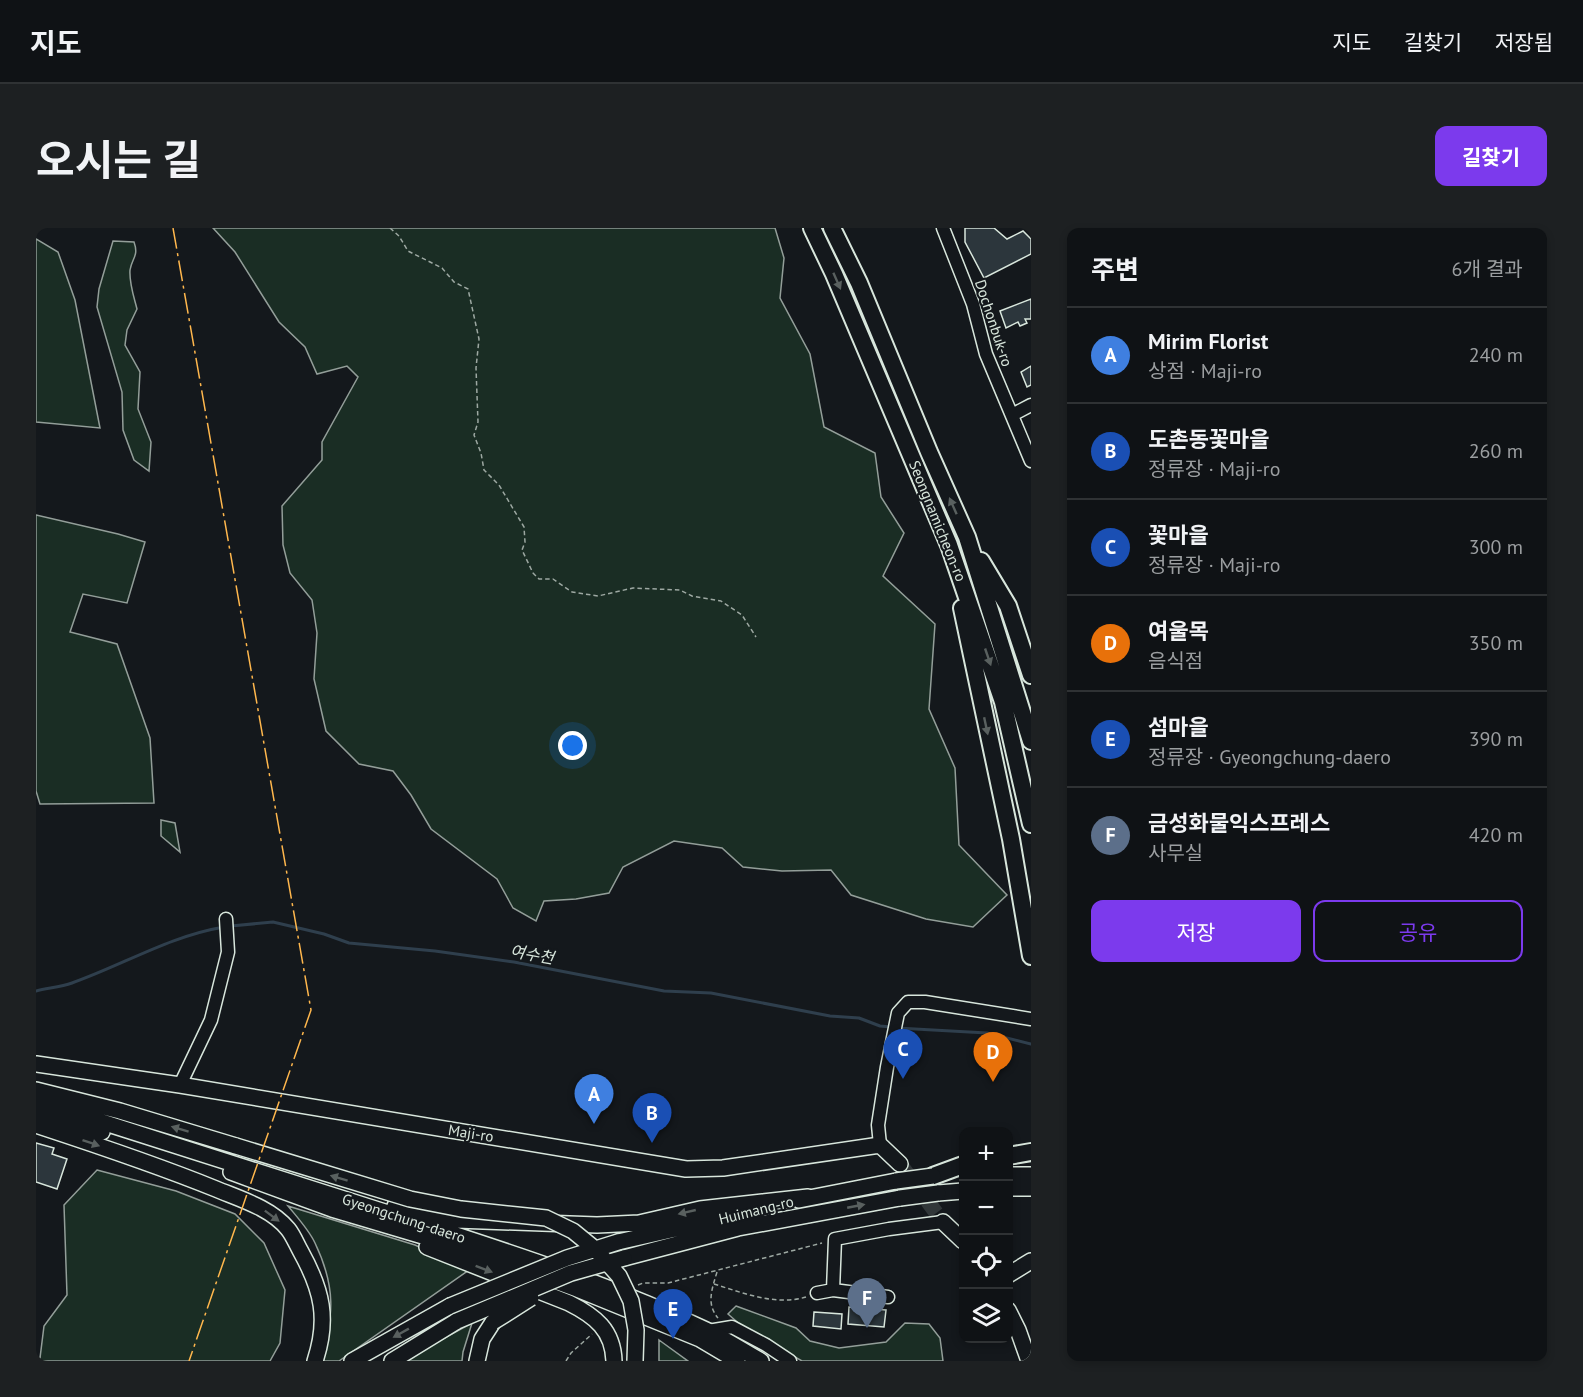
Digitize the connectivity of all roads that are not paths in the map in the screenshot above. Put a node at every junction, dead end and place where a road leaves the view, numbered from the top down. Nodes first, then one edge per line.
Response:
1 (812, 228) edge
2 (832, 228) edge
3 (943, 228) edge
4 (1031, 405) edge
5 (1012, 415) junction
6 (1031, 461) edge
7 (967, 537) junction
8 (950, 545) junction
9 (1031, 675) edge
10 (1031, 741) edge
11 (1031, 824) edge
12 (226, 921) dead end
13 (1031, 956) edge
14 (1031, 1019) edge
15 (36, 1064) edge
16 (180, 1085) junction
17 (36, 1089) edge
18 (36, 1101) edge
19 (36, 1112) edge
20 (36, 1125) edge
21 (880, 1145) junction
22 (1031, 1152) edge
23 (1013, 1155) edge
24 (900, 1164) tunnel mouth
25 (959, 1166) edge
26 (251, 1168) junction
27 (1013, 1175) edge
28 (1031, 1175) edge
29 (933, 1176) junction
30 (959, 1176) edge
31 (1013, 1188) edge
32 (1031, 1188) edge
33 (959, 1191) edge
34 (808, 1197) junction
35 (332, 1209) junction
36 (943, 1222) joint
37 (959, 1237) edge
38 (1031, 1261) edge
39 (1013, 1272) edge
40 (571, 1274) junction
41 (833, 1290) junction
42 (817, 1293) road end
43 (888, 1297) dead end
44 (1013, 1320) edge
45 (708, 1331) junction
46 (315, 1361) edge
47 (352, 1361) edge
48 (392, 1361) edge
49 (477, 1361) edge
50 (614, 1361) edge
51 (635, 1361) edge
52 (737, 1361) edge
53 (761, 1361) edge
54 (790, 1361) edge
55 (1029, 1361) edge

1 -> 8 highway, Seongnamicheon-ro
7 -> 2 highway, Seongnamicheon-ro
3 - 5 street, Dochonbuk-ro
4 - 5 street
5 - 6 street, Dochonbuk-ro
7 - 9 highway
7 - 10 highway, Seongnamicheon-ro
8 -> 11 highway, Seongnamicheon-ro
8 -> 13 highway
12 - 16 street
14 - 21 street
15 - 16 main road, Maji-ro
16 - 21 main road, Maji-ro
51 -> 17 main road, bridge
18 - 26 main road, Gyeongchung-daero
19 - 35 main road, Gyeongchung-daero
20 -> 46 main road
21 - 24 main road
22 - 23 highway
25 - 29 highway
34 -> 26 main road
26 - 45 main road, Gyeongchung-daero
27 - 28 main road
29 - 30 main road
29 - 34 main road, Huimang-ro, bridge
31 - 32 main road
40 -> 33 main road, Huimang-ro, bridge
34 -> 47 main road, Huimang-ro, bridge
35 -> 50 main road
35 - 52 main road, Gyeongchung-daero
36 - 37 main road
36 - 41 street
38 - 39 main road
40 - 48 main road, bridge
40 - 49 main road, bridge
41 - 42 street
41 - 43 street
44 - 55 main road
45 - 53 main road, Gyeongchung-daero
45 - 54 street

